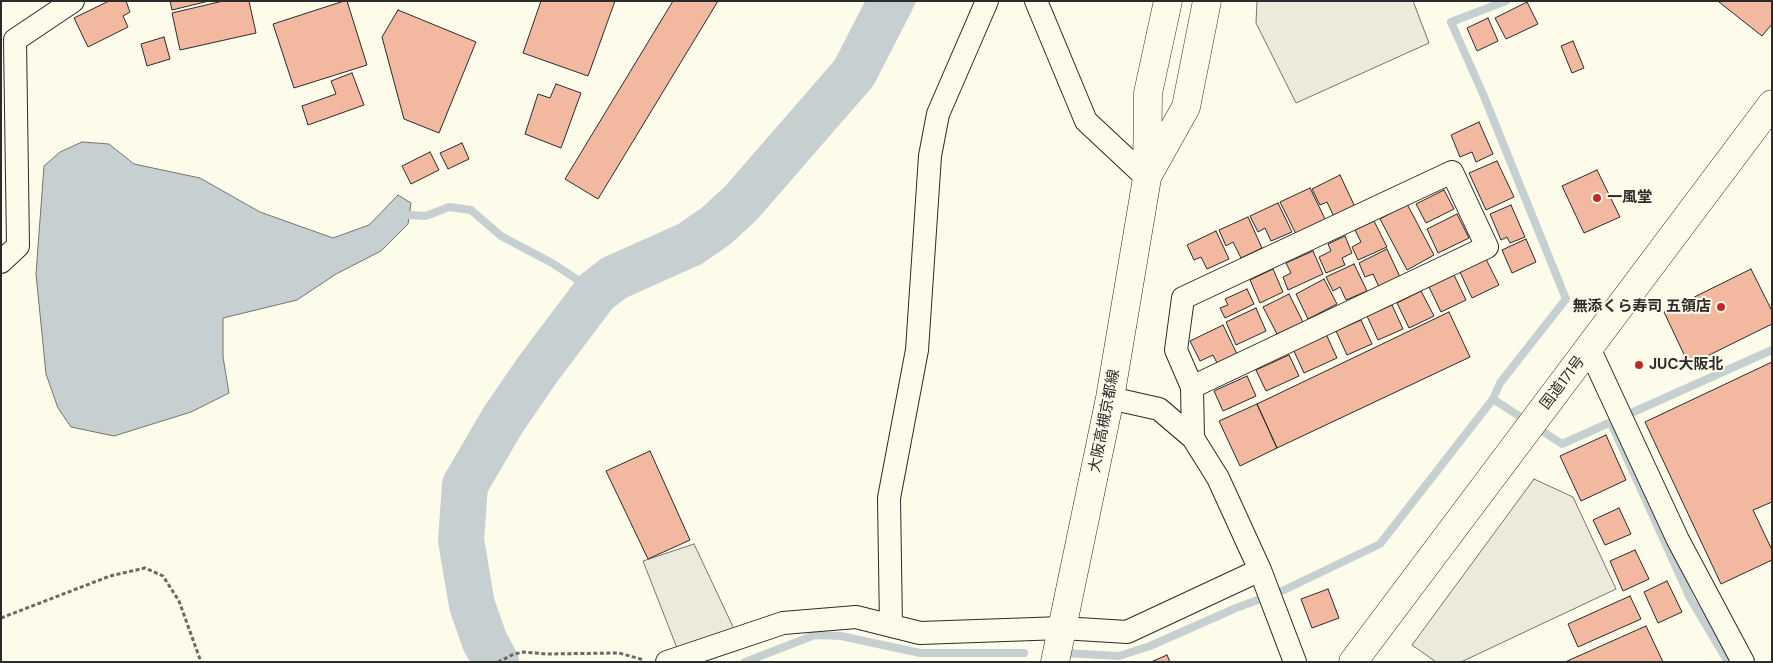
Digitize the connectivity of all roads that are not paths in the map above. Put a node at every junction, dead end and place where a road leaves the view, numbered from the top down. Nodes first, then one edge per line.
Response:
1 (73, 1) edge
2 (987, 1) edge
3 (1036, 1) edge
4 (1168, 1) edge
5 (1207, 1) edge
6 (1772, 104) edge
7 (1147, 178) junction
8 (1, 262) edge
9 (1589, 348) junction
10 (1192, 387) junction
11 (1110, 398) junction
12 (1193, 438) junction
13 (1261, 575) junction
14 (891, 626) junction
15 (1062, 628) junction
16 (667, 662) edge
17 (1055, 662) edge
18 (1295, 662) edge
19 (1354, 662) edge
20 (1743, 662) edge

1 - 8 street
2 - 14 street
3 - 7 street
4 - 7 main road, 大阪高槻京都線
5 - 7 main road, 大阪高槻京都線
6 - 9 main road, 国道171号
7 - 11 main road, 大阪高槻京都線
9 - 19 main road, 国道171号
9 - 20 street
10 - 10 street
10 - 12 street
11 - 12 street
11 - 15 main road, 大阪高槻京都線
12 - 13 street
13 - 15 street
13 - 18 street
14 - 15 street
14 - 16 street
15 - 17 main road, 大阪高槻京都線

